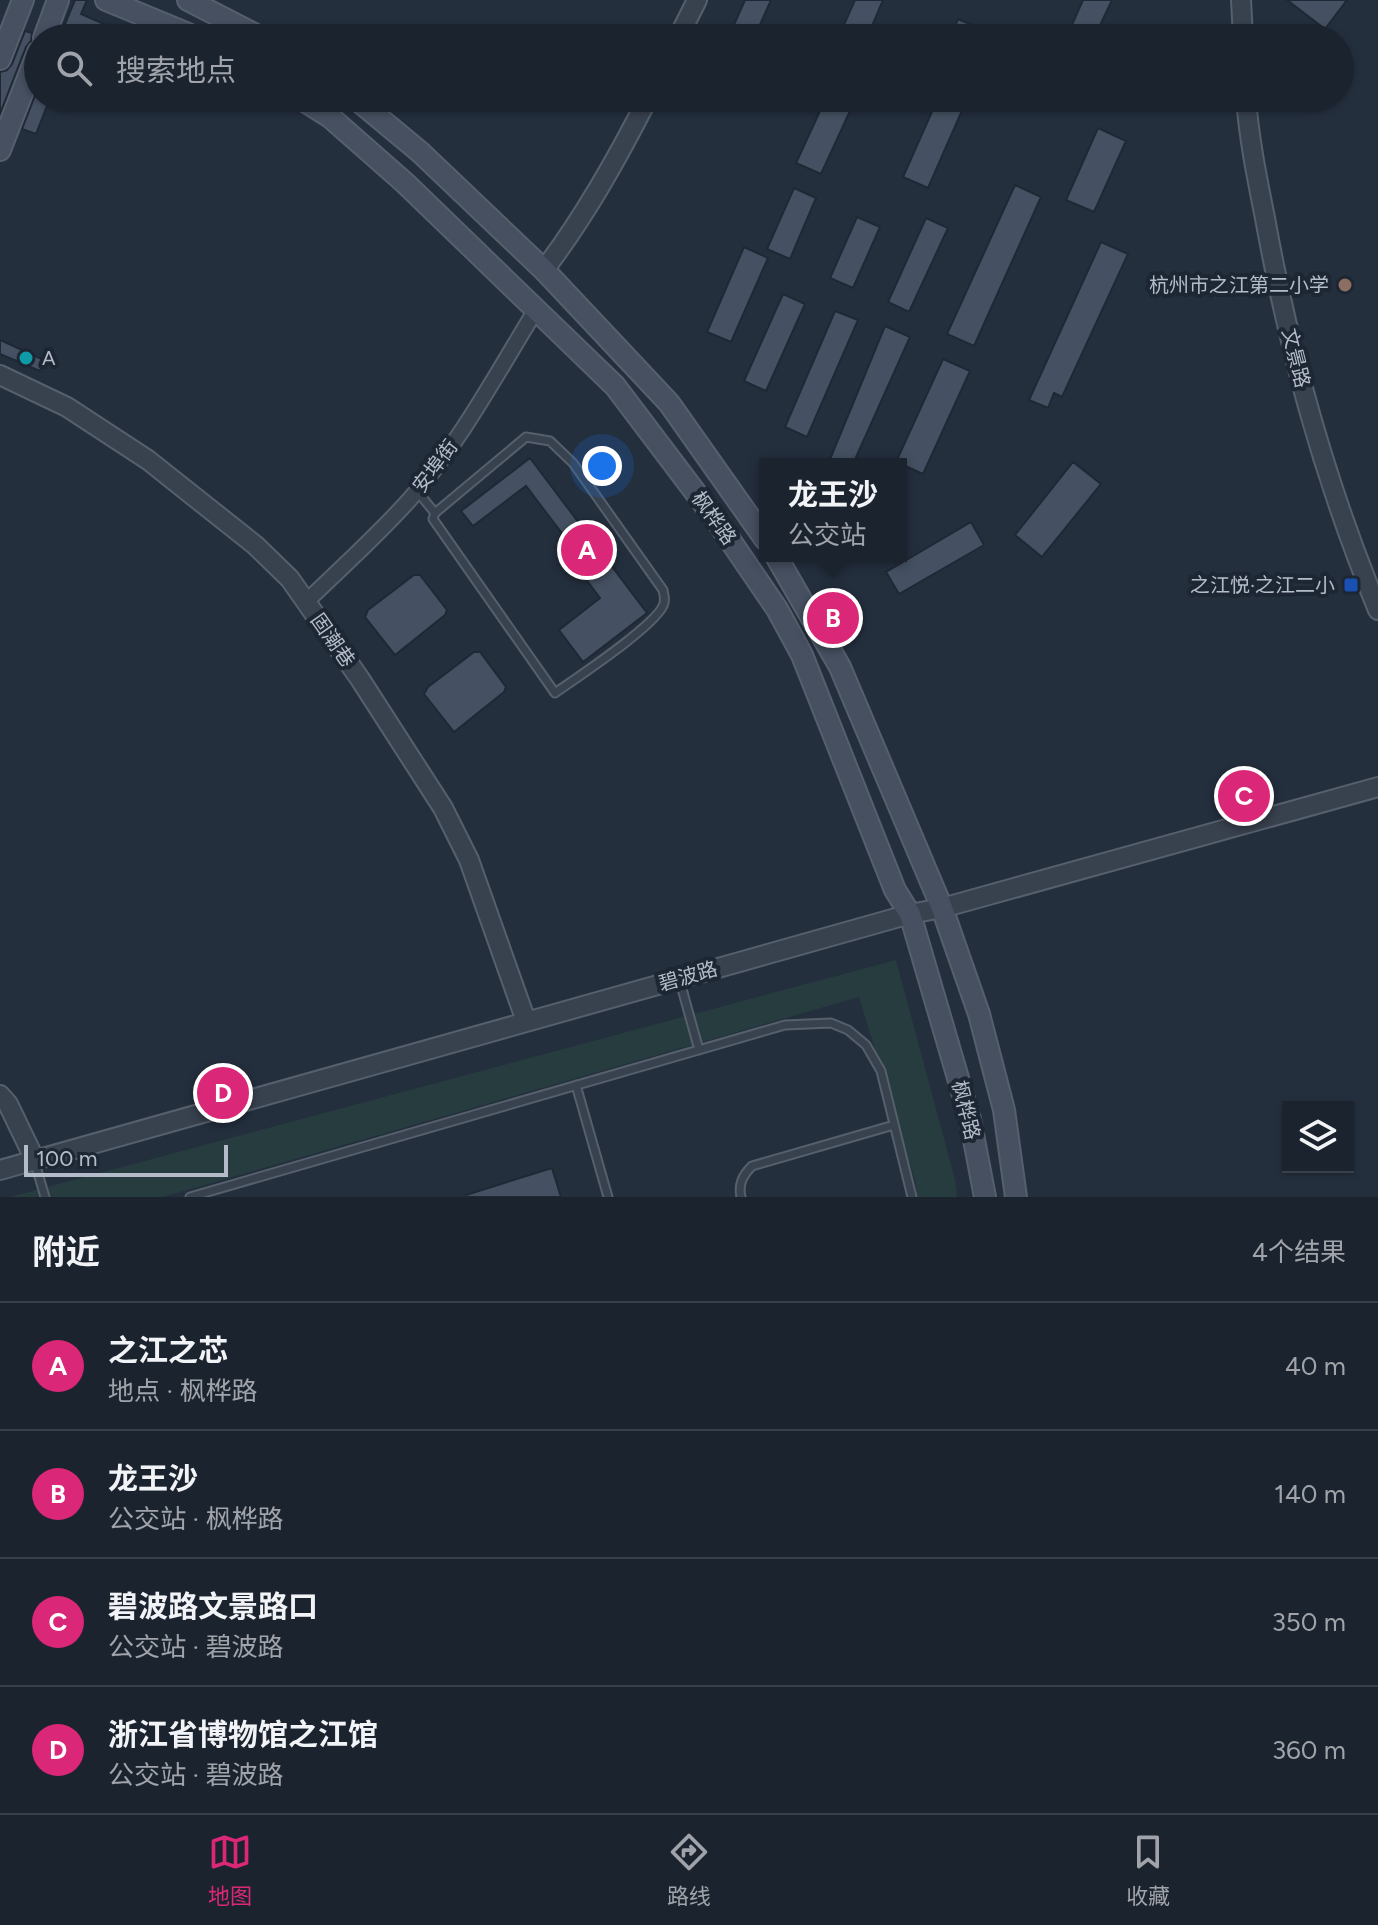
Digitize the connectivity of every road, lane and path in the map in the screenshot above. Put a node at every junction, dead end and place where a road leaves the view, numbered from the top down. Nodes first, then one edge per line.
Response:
1 (23, 0) edge
2 (58, 0) edge
3 (106, 0) edge
4 (188, 0) edge
5 (697, 0) edge
6 (1241, 0) edge
7 (49, 24) edge
8 (164, 24) edge
9 (235, 24) edge
10 (685, 24) edge
11 (1242, 24) edge
12 (0, 59) edge
13 (24, 88) edge
14 (322, 112) edge
15 (372, 112) edge
16 (641, 112) edge
17 (1247, 112) edge
18 (0, 150) edge
19 (544, 270) junction
20 (537, 308) junction
21 (0, 375) edge
22 (417, 491) junction
23 (435, 513) junction
24 (759, 530) edge
25 (779, 562) edge
26 (306, 602) junction
27 (1378, 610) edge
28 (1378, 787) edge
29 (942, 908) junction
30 (910, 914) junction
31 (679, 978) junction
32 (526, 1021) junction
33 (699, 1050) junction
34 (576, 1085) junction
35 (0, 1095) edge
36 (894, 1125) junction
37 (35, 1160) junction
38 (0, 1170) edge
39 (45, 1197) edge
40 (190, 1197) edge
41 (608, 1197) edge
42 (741, 1197) edge
43 (912, 1197) edge
44 (985, 1197) edge
45 (1016, 1197) edge

1 - 12 main road
2 - 7 main road
3 - 8 main road
4 - 9 main road
5 - 10 street
6 - 11 street
13 - 18 main road
14 - 20 main road, 枫桦路
15 - 19 main road, 枫桦路
16 - 19 street
17 - 27 street, 文景路
19 - 24 main road, 枫桦路
20 - 22 street, 安埠街
20 - 30 main road, 枫桦路
21 - 26 street, 固潮巷
22 - 23 lane
22 - 26 street, 安埠街
23 - 23 lane
25 - 29 main road, 枫桦路
26 - 32 street, 固潮巷
28 - 29 street, 碧波路
29 - 30 street, 碧波路
29 - 45 main road, 枫桦路
30 - 31 street, 碧波路
30 - 44 main road, 枫桦路
31 - 32 street, 碧波路
31 - 33 lane
32 - 37 street, 碧波路
33 - 34 lane
33 - 36 lane
34 - 40 lane
34 - 41 lane
35 - 37 street
36 - 42 lane
36 - 43 lane
37 - 38 street, 碧波路
37 - 39 lane

